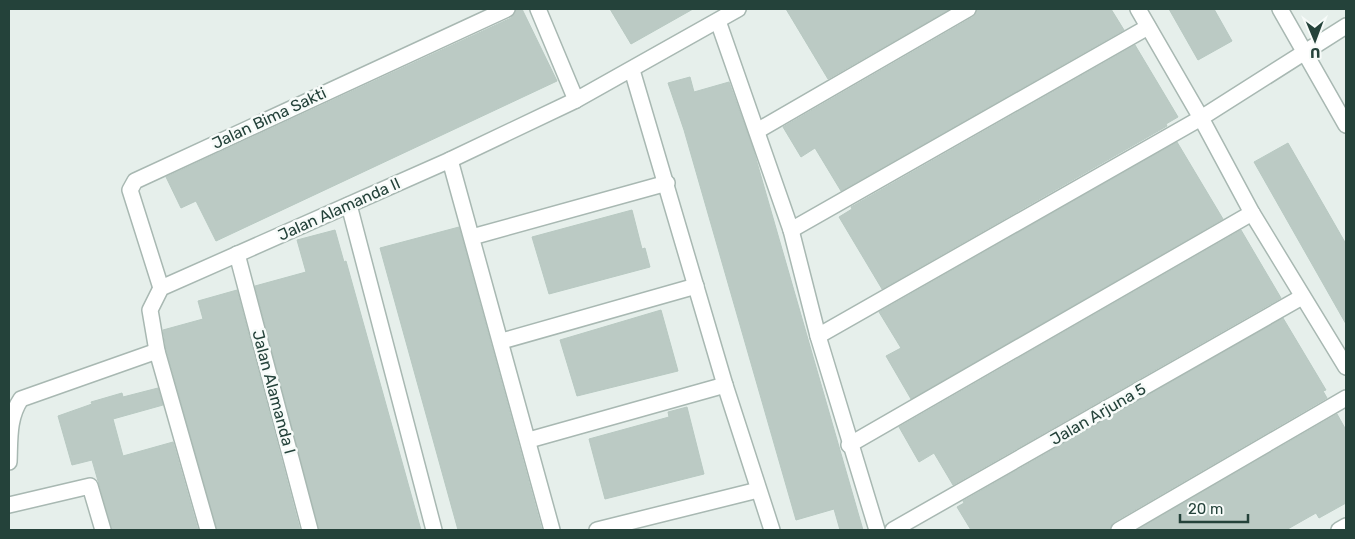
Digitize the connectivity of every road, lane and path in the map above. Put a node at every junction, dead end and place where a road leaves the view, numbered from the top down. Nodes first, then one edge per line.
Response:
1 (507, 9) edge
2 (538, 9) edge
3 (738, 9) edge
4 (968, 9) edge
5 (1138, 9) edge
6 (1280, 9) edge
7 (718, 20) junction
8 (1346, 26) edge
9 (1148, 27) junction
10 (1305, 52) junction
11 (632, 70) junction
12 (576, 100) junction
13 (1201, 118) junction
14 (1346, 125) edge
15 (757, 131) junction
16 (450, 160) junction
17 (667, 183) junction
18 (349, 205) junction
19 (1252, 212) junction
20 (791, 230) junction
21 (472, 237) junction
22 (237, 254) junction
23 (696, 286) junction
24 (161, 288) junction
25 (1302, 297) junction
26 (818, 336) junction
27 (502, 341) junction
28 (157, 351) junction
29 (1346, 367) edge
30 (725, 385) junction
31 (1346, 398) edge
32 (528, 440) junction
33 (849, 445) junction
34 (9, 462) edge
35 (758, 490) junction
36 (9, 505) edge
37 (1346, 526) edge
38 (103, 530) edge
39 (208, 530) edge
40 (310, 530) edge
41 (434, 530) edge
42 (552, 530) edge
43 (597, 530) edge
44 (772, 530) edge
45 (877, 530) edge
46 (893, 530) edge
47 (1119, 530) edge
48 (1339, 530) edge

1 - 24 street, Jalan Bima Sakti
2 - 12 street
3 - 7 street, Jalan Alamanda II
4 - 15 street
5 - 9 street
6 - 10 street
7 - 11 street, Jalan Alamanda II
7 - 15 street
8 - 10 street
9 - 13 street
9 - 20 street
10 - 13 street
10 - 14 street
11 - 12 street, Jalan Alamanda II
11 - 17 street
12 - 16 street, Jalan Alamanda II
13 - 19 street
13 - 26 street
15 - 20 street
16 - 18 street, Jalan Alamanda II
16 - 21 street
17 - 21 street
17 - 23 street
18 - 22 street, Jalan Alamanda II
18 - 41 street
19 - 25 street
19 - 33 street
20 - 26 street
21 - 27 street
22 - 24 street, Jalan Alamanda II
22 - 40 street, Jalan Alamanda I
23 - 27 street
23 - 30 street
24 - 28 street
25 - 29 street
25 - 46 street, Jalan Arjuna 5
26 - 33 street
27 - 32 street
28 - 34 street
28 - 39 street
30 - 32 street
30 - 35 street
31 - 47 street
32 - 42 street
33 - 45 street
35 - 43 street
35 - 44 street
36 - 38 street
37 - 48 street

